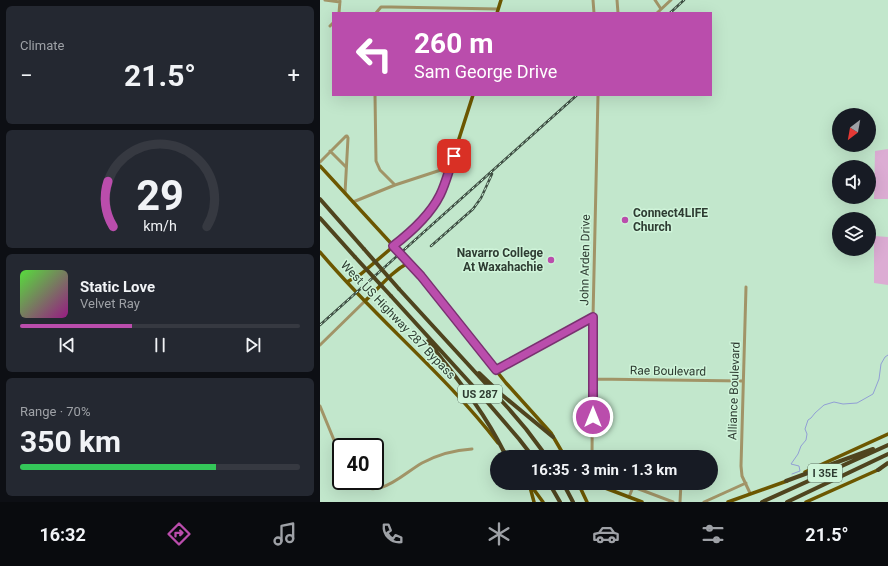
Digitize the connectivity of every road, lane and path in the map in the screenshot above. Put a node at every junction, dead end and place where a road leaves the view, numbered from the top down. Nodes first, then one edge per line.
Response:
1 (325, 0) edge
2 (501, 0) edge
3 (593, 0) edge
4 (617, 0) edge
5 (655, 0) edge
6 (671, 0) edge
7 (340, 1) edge
8 (661, 9) junction
9 (498, 11) edge
10 (339, 12) edge
11 (376, 12) edge
12 (594, 12) edge
13 (618, 12) edge
14 (658, 12) edge
15 (332, 23) edge
16 (330, 26) dead end
17 (375, 96) edge
18 (473, 96) edge
19 (598, 96) edge
20 (330, 151) junction
21 (320, 162) edge
22 (320, 166) edge
23 (346, 167) junction
24 (450, 167) junction
25 (395, 185) junction
26 (345, 193) junction
27 (320, 199) edge
28 (353, 202) junction
29 (320, 218) edge
30 (393, 246) junction
31 (320, 252) edge
32 (408, 263) junction
33 (347, 282) junction
34 (746, 287) dead end
35 (365, 301) junction
36 (593, 317) junction
37 (424, 333) junction
38 (320, 346) edge
39 (452, 347) junction
40 (496, 370) junction
41 (593, 379) junction
42 (744, 381) junction
43 (320, 406) edge
44 (888, 434) edge
45 (553, 437) junction
46 (333, 438) edge
47 (888, 444) edge
48 (472, 449) dead end
49 (502, 450) edge
50 (503, 450) edge
51 (527, 450) edge
52 (542, 450) edge
53 (561, 450) edge
54 (591, 450) edge
55 (888, 454) edge
56 (888, 464) edge
57 (878, 470) joint
58 (786, 481) junction
59 (746, 483) junction
60 (365, 490) edge
61 (531, 490) edge
62 (534, 490) edge
63 (553, 490) edge
64 (567, 490) edge
65 (581, 490) edge
66 (610, 490) edge
67 (632, 490) edge
68 (642, 490) edge
69 (680, 490) edge
70 (750, 493) junction
71 (629, 497) junction
72 (534, 502) edge
73 (543, 502) edge
74 (560, 502) edge
75 (573, 502) edge
76 (587, 502) edge
77 (642, 502) edge
78 (673, 502) edge
79 (680, 502) edge
80 (704, 502) edge
81 (728, 502) edge
82 (762, 502) edge
83 (787, 502) edge
84 (806, 502) edge

1 - 7 street
2 - 9 main road
3 - 12 street
4 - 13 street
5 - 8 street
6 - 8 street
7 - 10 street
8 - 14 street
9 - 11 street
15 - 16 street
17 - 25 street
18 - 24 main road
19 - 36 street, John Arden Drive
20 - 21 street
20 - 23 street
20 - 23 street
22 - 26 main road
23 - 26 street
24 - 25 street
24 - 30 main road
25 - 28 street
26 - 28 main road
27 - 39 highway, US 287, bridge
28 - 30 main road
29 - 37 highway, US 287, bridge
30 - 32 main road
30 - 33 main road
31 - 33 main road, West US Highway 287 Bypass
32 - 35 main road
32 - 40 main road
33 - 35 main road, West US Highway 287 Bypass
34 - 42 street, Alliance Boulevard
35 - 38 street
35 - 49 main road, West US Highway 287 Bypass
36 - 40 street
36 - 41 street, John Arden Drive
37 - 50 highway
37 - 51 highway, US 287
39 - 45 highway
39 - 52 highway, US 287
40 - 45 main road
41 - 42 street, Rae Boulevard
41 - 54 street, John Arden Drive
42 - 59 street, Alliance Boulevard
43 - 46 street
44 - 58 main road
45 - 53 main road
47 - 58 highway
47 - 82 highway, I 35E
48 - 60 street
55 - 83 highway, I 35E
56 - 57 highway
57 - 84 main road
58 - 70 main road
59 - 70 street, Alliance Boulevard
59 - 80 street
61 - 72 main road
62 - 73 main road
63 - 74 highway
64 - 75 highway
65 - 76 main road
66 - 71 main road
67 - 71 street
68 - 78 street
69 - 79 street
70 - 81 main road
71 - 77 main road

